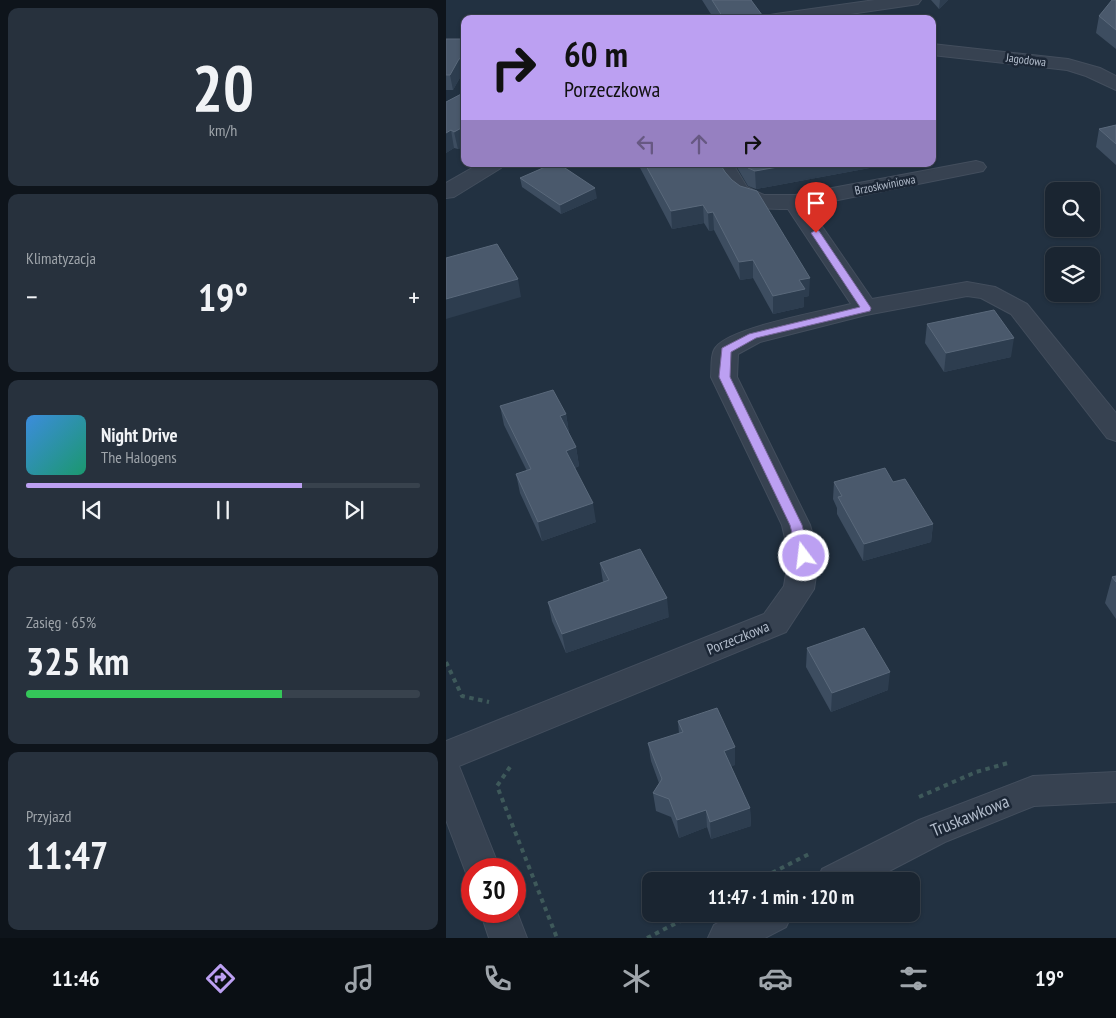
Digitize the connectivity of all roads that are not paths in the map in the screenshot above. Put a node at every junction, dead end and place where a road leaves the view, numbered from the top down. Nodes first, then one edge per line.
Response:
1 (912, 0) edge
2 (842, 14) edge
3 (829, 15) edge
4 (936, 49) edge
5 (1116, 84) edge
6 (489, 167) edge
7 (725, 167) edge
8 (976, 167) dead end
9 (446, 192) edge
10 (795, 202) junction
11 (866, 308) junction
12 (1116, 432) edge
13 (446, 756) edge
14 (446, 774) edge
15 (1116, 787) edge
16 (478, 858) edge
17 (852, 872) edge
18 (758, 922) edge
19 (502, 923) edge
20 (508, 938) edge
21 (727, 938) edge

1 - 2 street
2 - 3 street
4 - 5 street, Jagodowa
6 - 9 street
7 - 10 street
8 - 10 street, Brzoskwiniowa
10 - 11 street
11 - 12 street
11 - 13 street, Porzeczkowa
14 - 16 street
15 - 17 street, Truskawkowa
18 - 21 street
19 - 20 street

